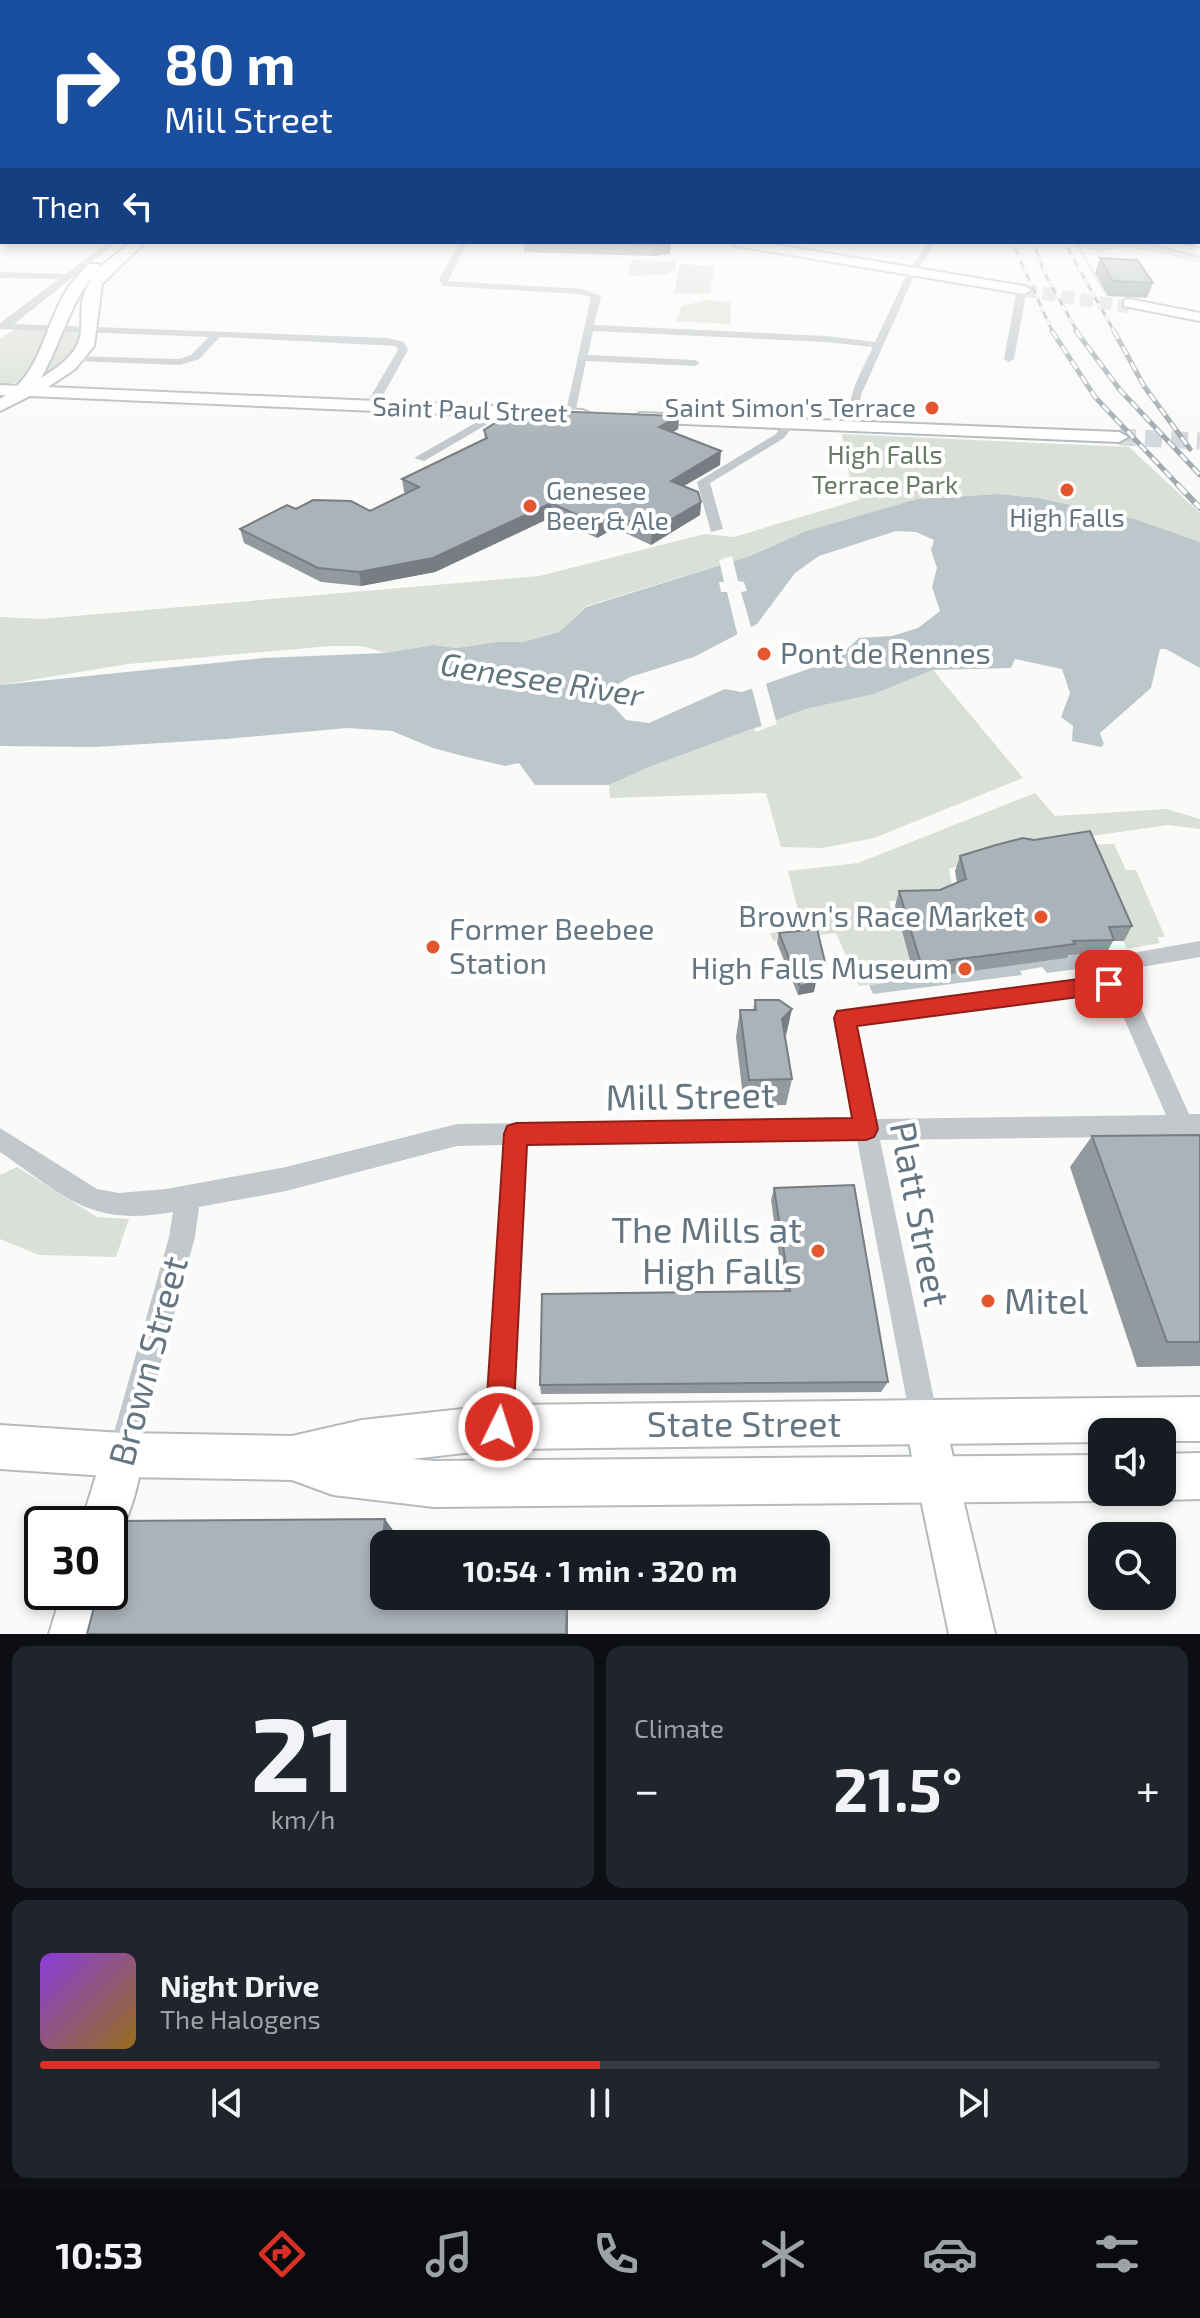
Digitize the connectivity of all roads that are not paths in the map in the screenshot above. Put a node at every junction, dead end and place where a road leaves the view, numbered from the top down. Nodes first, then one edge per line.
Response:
1 (55, 287) edge
2 (76, 287) edge
3 (93, 287) edge
4 (512, 287) edge
5 (906, 287) edge
6 (1017, 287) edge
7 (1021, 288) joint
8 (1129, 305) tunnel mouth
9 (1200, 317) edge
10 (4, 328) edge
11 (59, 328) junction
12 (590, 328) junction
13 (90, 330) junction
14 (217, 335) junction
15 (878, 345) junction
16 (76, 358) junction
17 (583, 358) junction
18 (1009, 359) dead end
19 (695, 363) dead end
20 (0, 390) edge
21 (24, 391) junction
22 (0, 406) edge
23 (371, 406) junction
24 (502, 412) junction
25 (569, 414) junction
26 (788, 424) junction
27 (855, 427) junction
28 (1121, 439) tunnel mouth
29 (420, 458) dead end
30 (716, 529) dead end
31 (1200, 949) edge
32 (1115, 974) junction
33 (1191, 1125) edge
34 (866, 1129) junction
35 (516, 1134) junction
36 (0, 1139) edge
37 (188, 1197) junction
38 (1200, 1419) edge
39 (925, 1423) junction
40 (499, 1427) junction
41 (0, 1447) edge
42 (122, 1455) junction
43 (292, 1458) junction
44 (1200, 1476) edge
45 (1176, 1477) edge
46 (1088, 1478) edge
47 (939, 1480) junction
48 (108, 1506) edge
49 (79, 1610) edge
50 (72, 1634) edge
51 (972, 1634) edge

1 - 10 street
2 - 11 main road
3 - 13 main road
4 - 12 street
5 - 15 street
6 - 7 main road
7 - 18 street
8 - 9 main road
10 - 11 street
11 - 13 street
11 - 21 main road
12 - 15 street
12 - 17 street
13 - 14 street
13 - 16 main road
14 - 16 street
14 - 23 street
15 - 27 street
16 - 21 main road
17 - 19 street
17 - 25 street
20 - 21 main road, Saint Paul Street
21 - 22 main road
21 - 23 main road, Saint Paul Street
23 - 24 main road, Saint Paul Street
24 - 25 main road, Saint Paul Street
24 - 29 street
25 - 26 main road, Saint Paul Street
26 - 27 main road, Saint Paul Street
26 - 30 street
27 - 28 main road, Saint Paul Street
31 - 32 street
32 - 33 street
32 - 34 street, Platt Street
33 - 34 street, Mill Street
34 - 35 street, Mill Street
34 - 39 street, Platt Street
35 - 37 street, Mill Street
35 - 40 street
36 - 37 street, Mill Street
37 - 42 street, Brown Street
38 - 39 main road, State Street
39 - 40 main road, State Street
39 - 47 main road
40 - 43 main road, State Street
41 - 42 main road, State Street
42 - 43 main road, State Street
42 - 48 main road, Brown Street
43 - 47 main road, State Street
44 - 45 main road
46 - 47 main road, State Street
47 - 51 main road
49 - 50 main road

